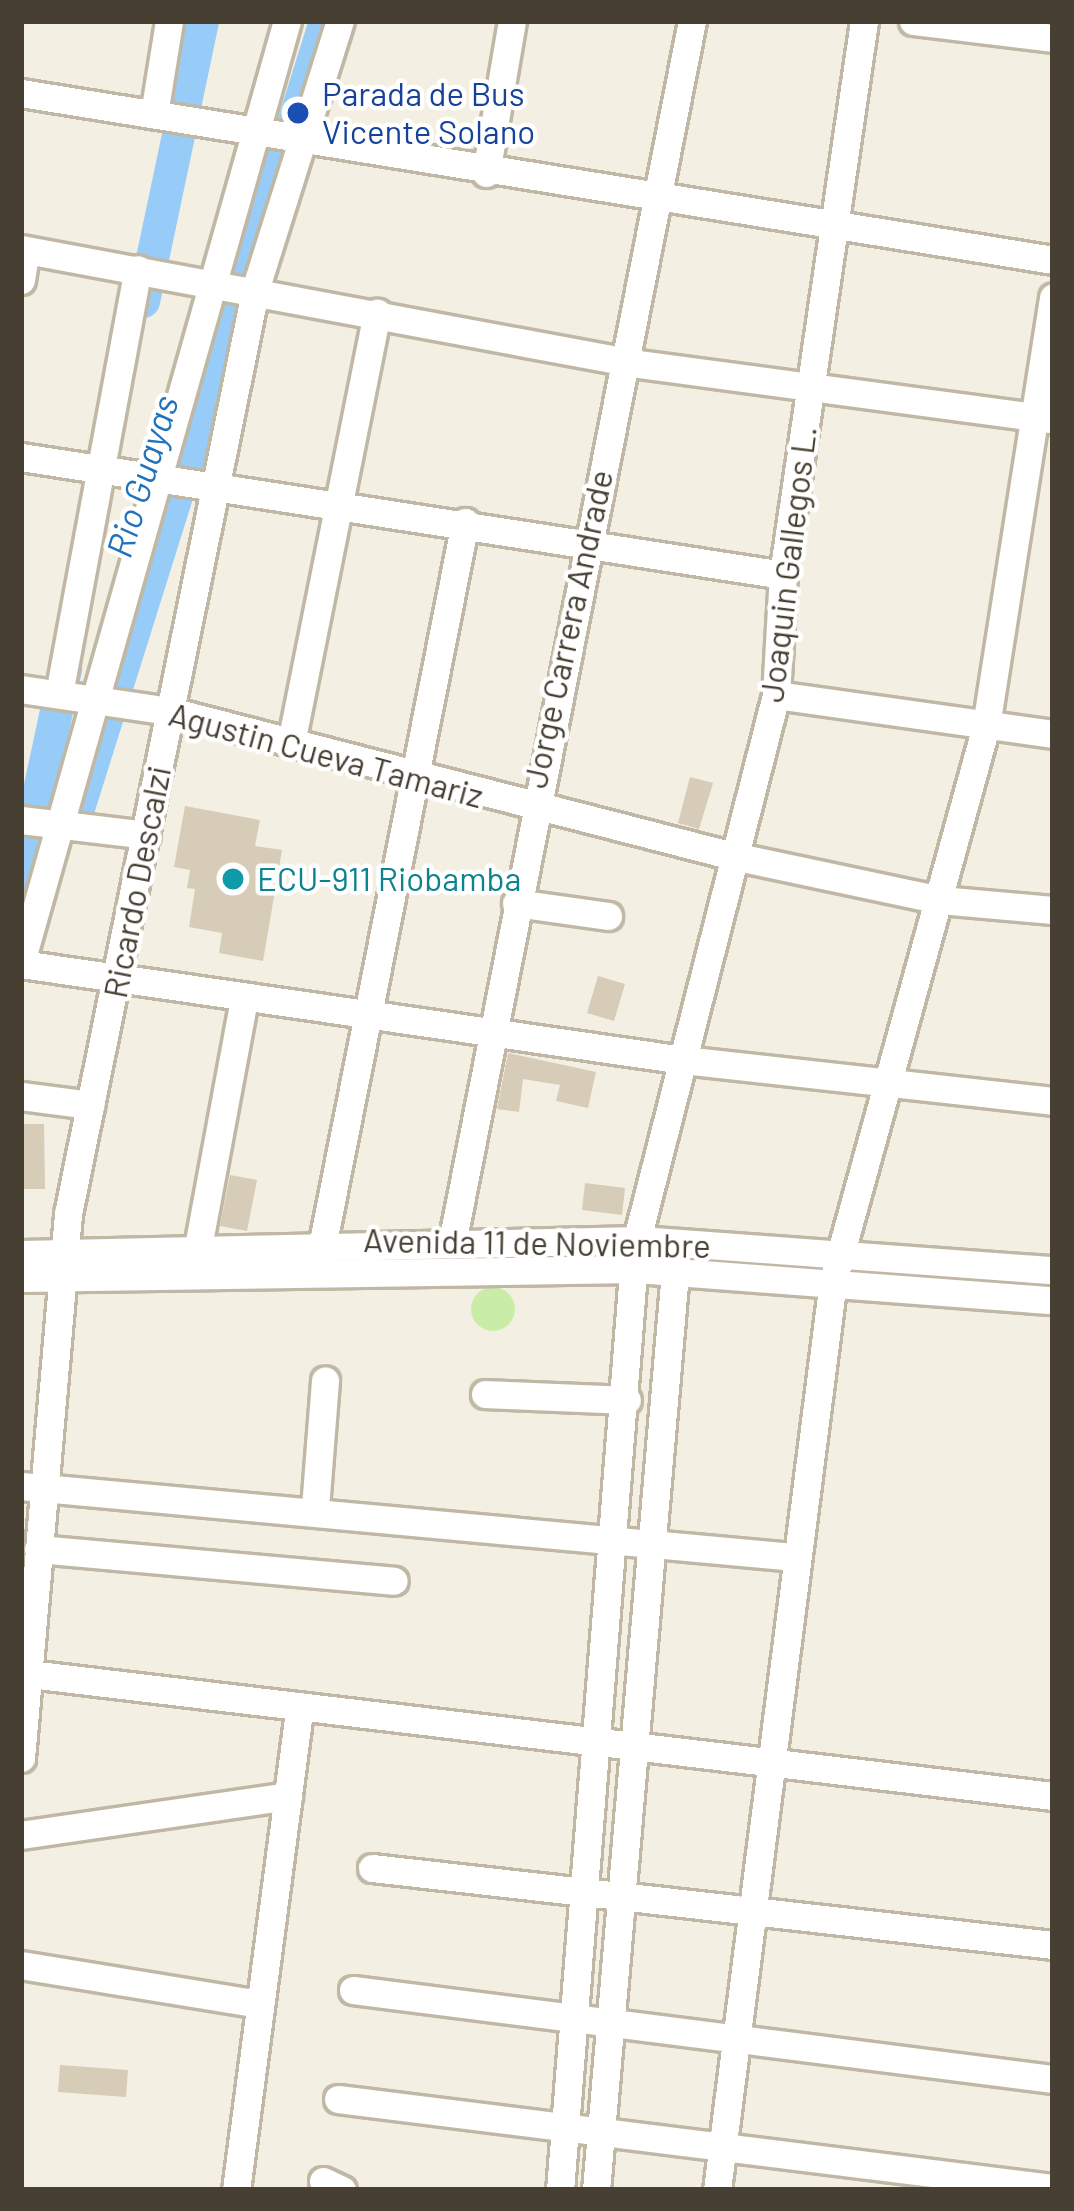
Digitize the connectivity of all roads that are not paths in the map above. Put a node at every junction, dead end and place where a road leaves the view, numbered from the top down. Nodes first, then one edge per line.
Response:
1 (169, 21) edge
2 (273, 21) edge
3 (287, 21) edge
4 (340, 21) edge
5 (512, 21) edge
6 (692, 21) edge
7 (864, 21) edge
8 (913, 21) edge
9 (1053, 38) edge
10 (21, 94) edge
11 (154, 113) junction
12 (303, 140) junction
13 (486, 173) junction
14 (656, 200) junction
15 (833, 225) junction
16 (24, 250) edge
17 (1053, 260) edge
18 (138, 269) junction
19 (21, 280) edge
20 (256, 287) junction
21 (1053, 297) edge
22 (377, 312) junction
23 (624, 362) junction
24 (808, 392) junction
25 (1045, 418) edge
26 (21, 457) edge
27 (105, 469) junction
28 (214, 485) junction
29 (339, 503) junction
30 (465, 522) junction
31 (586, 544) junction
32 (783, 575) junction
33 (21, 689) edge
34 (59, 694) junction
35 (776, 695) junction
36 (170, 711) junction
37 (986, 726) junction
38 (1053, 734) edge
39 (291, 743) junction
40 (414, 778) junction
41 (530, 810) junction
42 (21, 820) edge
43 (146, 835) junction
44 (734, 856) junction
45 (940, 900) junction
46 (516, 903) junction
47 (1053, 910) edge
48 (608, 916) dead end
49 (21, 951) edge
50 (21, 963) edge
51 (119, 978) junction
52 (244, 999) junction
53 (366, 1016) junction
54 (489, 1033) junction
55 (683, 1060) junction
56 (884, 1085) junction
57 (21, 1096) edge
58 (1053, 1101) edge
59 (91, 1105) junction
60 (453, 1238) junction
61 (640, 1240) junction
62 (323, 1242) junction
63 (198, 1247) junction
64 (840, 1252) junction
65 (21, 1255) edge
66 (66, 1264) junction
67 (636, 1269) junction
68 (1053, 1270) edge
69 (675, 1272) junction
70 (21, 1278) edge
71 (833, 1281) junction
72 (1053, 1300) edge
73 (326, 1380) dead end
74 (485, 1394) dead end
75 (627, 1400) junction
76 (32, 1487) edge
77 (315, 1508) junction
78 (615, 1538) junction
79 (655, 1542) junction
80 (38, 1549) junction
81 (794, 1557) junction
82 (394, 1581) dead end
83 (24, 1674) edge
84 (300, 1706) junction
85 (602, 1745) junction
86 (635, 1748) junction
87 (21, 1758) edge
88 (774, 1762) junction
89 (288, 1796) junction
90 (1053, 1796) edge
91 (21, 1835) edge
92 (372, 1868) dead end
93 (589, 1890) junction
94 (623, 1893) junction
95 (758, 1907) junction
96 (1053, 1945) edge
97 (21, 1966) edge
98 (352, 1990) dead end
99 (260, 2004) junction
100 (575, 2024) junction
101 (608, 2028) junction
102 (740, 2042) junction
103 (1053, 2079) edge
104 (338, 2099) dead end
105 (566, 2132) junction
106 (599, 2136) junction
107 (723, 2149) junction
108 (1053, 2188) edge
109 (236, 2190) edge
110 (560, 2190) edge
111 (596, 2190) edge
112 (717, 2190) edge

1 - 11 street
2 - 49 street
3 - 50 street
4 - 12 street, Ricardo Descalzi
5 - 13 street
6 - 14 street, Jorge Carrera Andrade
7 - 15 street, Joaquin Gallegos L.
8 - 9 street
10 - 11 street
11 - 12 street
12 - 13 street
12 - 20 street, Ricardo Descalzi
13 - 14 street
14 - 15 street
14 - 23 street, Jorge Carrera Andrade
15 - 17 street
15 - 24 street, Joaquin Gallegos L.
16 - 18 street
16 - 19 street
18 - 20 street
18 - 27 street
20 - 22 street
20 - 28 street, Ricardo Descalzi
21 - 25 street
22 - 23 street
22 - 29 street
23 - 24 street
23 - 31 street, Jorge Carrera Andrade
24 - 25 street
24 - 32 street, Joaquin Gallegos L.
25 - 37 street
26 - 27 street
27 - 28 street
27 - 34 street
28 - 29 street
28 - 36 street, Ricardo Descalzi
29 - 30 street
29 - 39 street
30 - 31 street
30 - 40 street
31 - 32 street
31 - 41 street, Jorge Carrera Andrade
32 - 35 street, Joaquin Gallegos L.
33 - 34 street, Agustin Cueva Tamariz
34 - 36 street, Agustin Cueva Tamariz
35 - 37 street
35 - 44 street, Joaquin Gallegos L.
36 - 39 street, Agustin Cueva Tamariz
36 - 43 street, Ricardo Descalzi
37 - 38 street
37 - 45 street
39 - 40 street, Agustin Cueva Tamariz
40 - 41 street, Agustin Cueva Tamariz
40 - 53 street
41 - 44 street, Agustin Cueva Tamariz
41 - 46 street, Jorge Carrera Andrade
42 - 43 street
43 - 51 street, Ricardo Descalzi
44 - 45 street, Agustin Cueva Tamariz
44 - 55 street, Joaquin Gallegos L.
45 - 47 street, Agustin Cueva Tamariz
45 - 56 street
46 - 48 street
46 - 54 street, Jorge Carrera Andrade
50 - 51 street
51 - 52 street
51 - 59 street, Ricardo Descalzi
52 - 53 street
52 - 63 street
53 - 54 street
53 - 62 street
54 - 55 street
54 - 60 street, Jorge Carrera Andrade
55 - 56 street
55 - 61 street, Joaquin Gallegos L.
56 - 58 street
56 - 64 street
57 - 59 street
59 - 66 street, Ricardo Descalzi
60 - 61 street, Avenida 11 de Noviembre
60 - 62 street, Avenida 11 de Noviembre
61 - 64 street, Avenida 11 de Noviembre
61 - 67 street, Joaquin Gallegos L.
62 - 63 street, Avenida 11 de Noviembre
63 - 66 street, Avenida 11 de Noviembre
64 - 68 street, Avenida 11 de Noviembre
64 - 71 street
65 - 66 street, Avenida 11 de Noviembre
66 - 67 street, Avenida 11 de Noviembre
66 - 70 street, Avenida 11 de Noviembre
66 - 76 street, Ricardo Descalzi
67 - 69 street, Avenida 11 de Noviembre
67 - 75 street, Joaquin Gallegos L.
69 - 71 street, Avenida 11 de Noviembre
69 - 79 street
71 - 72 street, Avenida 11 de Noviembre
71 - 81 street
73 - 77 street
74 - 75 street
75 - 78 street, Joaquin Gallegos L.
76 - 77 street
76 - 80 street, Ricardo Descalzi
77 - 78 street
78 - 79 street
78 - 85 street, Joaquin Gallegos L.
79 - 81 street
79 - 86 street
80 - 82 street
80 - 83 street, Ricardo Descalzi
81 - 88 street
83 - 84 street
83 - 87 street, Ricardo Descalzi
84 - 85 street
84 - 89 street
85 - 86 street
85 - 93 street, Joaquin Gallegos L.
86 - 88 street
86 - 94 street
88 - 90 street
88 - 95 street
89 - 91 street
89 - 99 street
92 - 93 street
93 - 94 street
93 - 100 street, Joaquin Gallegos L.
94 - 95 street
94 - 101 street
95 - 96 street
95 - 102 street
97 - 99 street
98 - 100 street
99 - 109 street
100 - 101 street
100 - 105 street, Joaquin Gallegos L.
101 - 102 street
101 - 106 street
102 - 103 street
102 - 107 street
104 - 105 street
105 - 106 street
105 - 110 street, Joaquin Gallegos L.
106 - 107 street
106 - 111 street
107 - 108 street
107 - 112 street

